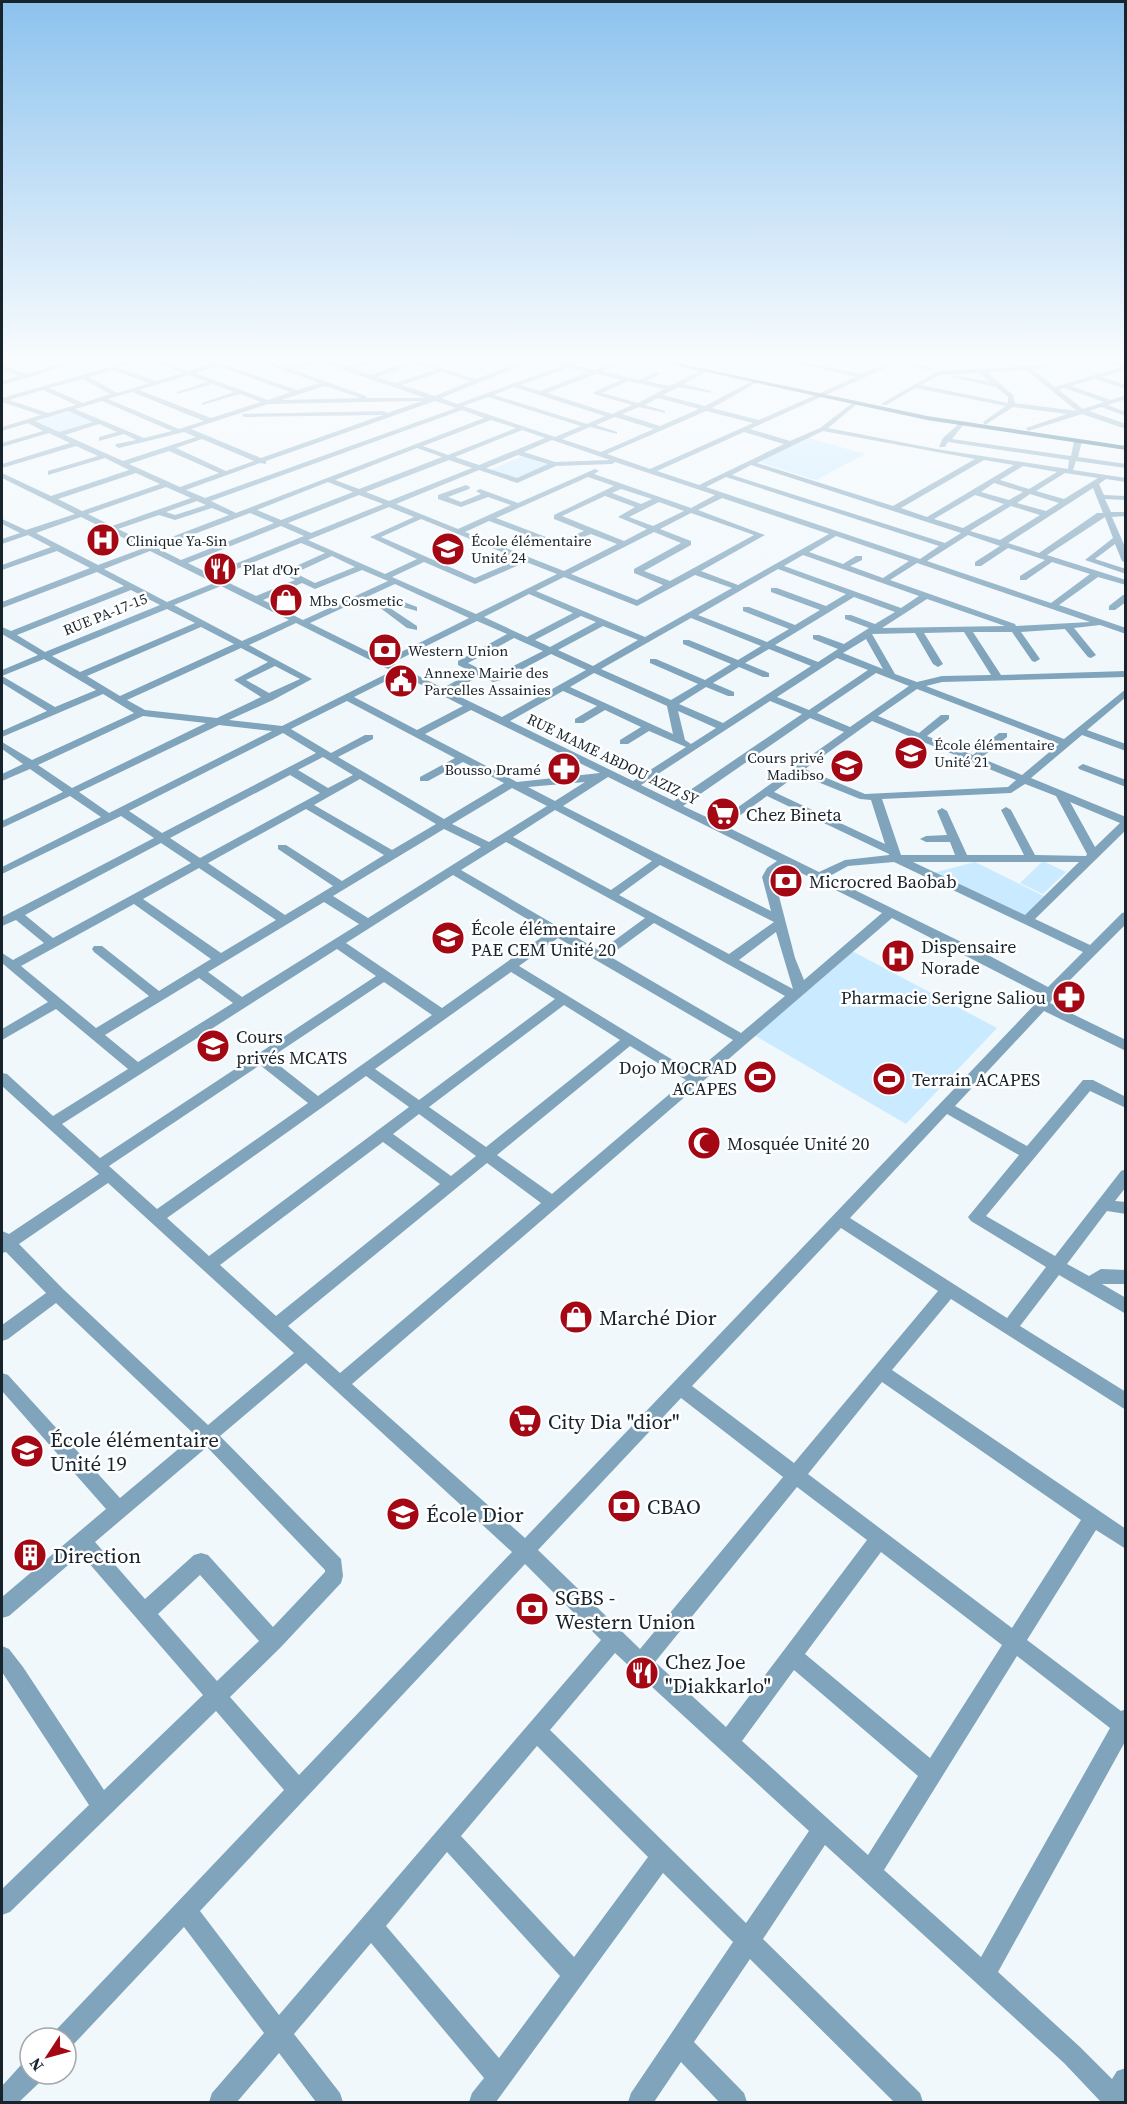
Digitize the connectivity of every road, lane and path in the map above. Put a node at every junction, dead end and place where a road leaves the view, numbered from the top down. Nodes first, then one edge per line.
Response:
1 (27, 458) edge
2 (98, 458) edge
3 (110, 458) edge
4 (139, 458) edge
5 (191, 458) edge
6 (253, 458) edge
7 (268, 458) edge
8 (323, 458) edge
9 (445, 458) edge
10 (451, 458) edge
11 (503, 458) edge
12 (537, 458) edge
13 (611, 458) edge
14 (679, 458) edge
15 (760, 458) edge
16 (976, 458) edge
17 (1068, 458) edge
18 (382, 459) edge
19 (981, 459) junction
20 (1074, 459) junction
21 (260, 461) junction
22 (617, 461) junction
23 (750, 463) junction
24 (122, 464) junction
25 (269, 464) dead end
26 (555, 464) junction
27 (1020, 465) junction
28 (2, 466) edge
29 (1125, 466) edge
30 (278, 468) dead end
31 (479, 468) junction
32 (136, 470) junction
33 (287, 471) junction
34 (651, 471) junction
35 (1066, 472) junction
36 (51, 473) dead end
37 (225, 473) junction
38 (587, 474) junction
39 (2, 475) edge
40 (726, 475) junction
41 (297, 476) dead end
42 (308, 480) dead end
43 (329, 480) junction
44 (447, 480) junction
45 (1099, 480) junction
46 (1125, 480) edge
47 (993, 481) junction
48 (166, 484) junction
49 (318, 484) junction
50 (621, 486) junction
51 (466, 487) junction
52 (700, 487) junction
53 (179, 490) junction
54 (1030, 491) junction
55 (360, 492) junction
56 (974, 492) junction
57 (814, 493) junction
58 (487, 494) junction
59 (604, 494) junction
60 (722, 495) junction
61 (1101, 496) junction
62 (1125, 498) edge
63 (51, 499) junction
64 (658, 499) junction
65 (205, 501) junction
66 (1065, 502) junction
67 (387, 503) junction
68 (1011, 503) junction
69 (794, 504) dead end
70 (517, 506) junction
71 (641, 507) junction
72 (785, 508) dead end
73 (894, 509) junction
74 (250, 510) junction
75 (692, 510) junction
76 (159, 512) junction
77 (776, 513) junction
78 (1108, 513) junction
79 (80, 514) junction
80 (1047, 514) junction
81 (1125, 514) edge
82 (236, 515) junction
83 (420, 516) junction
84 (489, 518) junction
85 (927, 520) junction
86 (2, 521) edge
87 (281, 523) junction
88 (111, 529) junction
89 (653, 529) junction
90 (590, 531) junction
91 (458, 532) junction
92 (966, 532) junction
93 (27, 533) junction
94 (836, 533) junction
95 (1125, 533) edge
96 (1116, 536) junction
97 (306, 538) junction
98 (2, 542) edge
99 (624, 544) junction
100 (1003, 545) junction
101 (945, 546) junction
102 (57, 548) junction
103 (150, 548) junction
104 (802, 552) junction
105 (332, 554) junction
106 (1124, 555) edge
107 (1040, 556) junction
108 (859, 558) dead end
109 (424, 559) junction
110 (525, 559) junction
111 (1051, 559) junction
112 (918, 561) junction
113 (180, 563) junction
114 (978, 564) dead end
115 (777, 566) junction
116 (362, 567) junction
117 (843, 567) junction
118 (2, 568) edge
119 (97, 568) junction
120 (696, 572) junction
121 (1125, 572) edge
122 (563, 574) junction
123 (1096, 574) junction
124 (385, 577) junction
125 (210, 578) junction
126 (1023, 578) dead end
127 (301, 580) junction
128 (395, 581) junction
129 (882, 581) junction
130 (221, 583) junction
131 (1125, 583) edge
132 (671, 585) junction
133 (132, 586) junction
134 (739, 588) junction
135 (774, 590) dead end
136 (529, 591) junction
137 (852, 594) junction
138 (925, 596) junction
139 (1125, 597) edge
140 (435, 599) junction
141 (255, 600) junction
142 (986, 602) dead end
143 (2, 605) edge
144 (167, 605) junction
145 (1052, 606) junction
146 (1112, 608) dead end
147 (414, 609) junction
148 (746, 609) dead end
149 (827, 609) junction
150 (901, 611) junction
151 (971, 612) junction
152 (580, 613) junction
153 (691, 615) junction
154 (399, 616) junction
155 (848, 617) dead end
156 (477, 618) junction
157 (300, 622) junction
158 (603, 622) junction
159 (1104, 623) junction
160 (203, 624) junction
161 (1068, 626) junction
162 (414, 628) dead end
163 (796, 628) junction
164 (1017, 629) junction
165 (967, 630) junction
166 (871, 631) junction
167 (918, 631) junction
168 (6, 632) edge
169 (1124, 632) edge
170 (514, 634) junction
171 (816, 637) dead end
172 (528, 640) junction
173 (645, 640) junction
174 (686, 642) dead end
175 (243, 644) junction
176 (768, 645) junction
177 (845, 648) junction
178 (551, 650) junction
179 (836, 654) junction
180 (45, 655) junction
181 (1091, 656) dead end
182 (1035, 659) dead end
183 (653, 661) dead end
184 (276, 662) junction
185 (385, 663) junction
186 (738, 664) junction
187 (938, 664) dead end
188 (818, 665) junction
189 (594, 669) junction
190 (875, 669) junction
191 (399, 671) junction
192 (480, 672) junction
193 (2, 673) edge
194 (1125, 674) edge
195 (766, 675) dead end
196 (891, 675) junction
197 (80, 676) junction
198 (998, 678) junction
199 (2, 679) edge
200 (706, 683) junction
201 (916, 685) junction
202 (562, 687) junction
203 (103, 690) junction
204 (442, 692) junction
205 (1125, 692) edge
206 (731, 694) dead end
207 (346, 697) junction
208 (769, 697) junction
209 (270, 698) junction
210 (119, 700) junction
211 (672, 704) junction
212 (470, 706) junction
213 (605, 706) junction
214 (54, 711) junction
215 (142, 713) junction
216 (809, 714) junction
217 (871, 717) junction
218 (945, 717) dead end
219 (502, 721) junction
220 (579, 721) dead end
221 (218, 722) junction
222 (649, 726) junction
223 (723, 727) junction
224 (283, 729) junction
225 (1080, 731) junction
226 (850, 732) junction
227 (2, 734) edge
228 (417, 734) junction
229 (1003, 735) dead end
230 (920, 736) junction
231 (369, 737) dead end
232 (680, 741) junction
233 (624, 742) dead end
234 (1065, 743) junction
235 (2, 745) edge
236 (693, 747) junction
237 (1125, 748) edge
238 (327, 755) junction
239 (462, 758) junction
240 (974, 759) junction
241 (31, 764) junction
242 (1083, 767) dead end
243 (290, 770) junction
244 (797, 770) junction
245 (362, 774) junction
246 (603, 775) junction
247 (2, 778) edge
248 (424, 779) dead end
249 (1024, 779) junction
250 (514, 784) junction
251 (1125, 784) edge
252 (633, 786) junction
253 (71, 792) junction
254 (766, 792) junction
255 (328, 793) junction
256 (1060, 794) junction
257 (875, 796) junction
258 (307, 805) junction
259 (555, 806) junction
260 (675, 806) junction
261 (1006, 810) dead end
262 (121, 811) junction
263 (942, 811) dead end
264 (108, 817) junction
265 (1125, 822) edge
266 (444, 824) junction
267 (2, 825) edge
268 (717, 827) junction
269 (505, 837) junction
270 (161, 838) junction
271 (926, 838) dead end
272 (954, 838) junction
273 (282, 847) dead end
274 (489, 847) junction
275 (894, 854) junction
276 (392, 855) junction
277 (1091, 856) junction
278 (1031, 858) junction
279 (963, 859) junction
280 (660, 860) junction
281 (784, 860) junction
282 (200, 863) junction
283 (452, 870) junction
284 (2, 871) edge
285 (819, 877) junction
286 (342, 886) junction
287 (611, 895) junction
288 (324, 896) junction
289 (135, 898) junction
290 (891, 912) junction
291 (16, 914) junction
292 (1125, 916) edge
293 (652, 918) junction
294 (285, 920) junction
295 (1026, 921) junction
296 (2, 922) edge
297 (779, 922) junction
298 (368, 924) junction
299 (558, 932) junction
300 (337, 943) junction
301 (53, 944) junction
302 (98, 949) dead end
303 (1092, 951) junction
304 (600, 957) junction
305 (220, 959) junction
306 (730, 960) junction
307 (7, 962) edge
308 (511, 966) junction
309 (198, 972) junction
310 (384, 976) junction
311 (797, 993) junction
312 (158, 997) junction
313 (564, 999) junction
314 (1046, 999) junction
315 (57, 1003) junction
316 (242, 1003) junction
317 (442, 1015) junction
318 (2, 1035) edge
319 (95, 1035) junction
320 (630, 1039) junction
321 (743, 1040) junction
322 (1125, 1046) edge
323 (260, 1058) junction
324 (137, 1069) junction
325 (366, 1069) junction
326 (2, 1078) edge
327 (696, 1080) junction
328 (318, 1103) junction
329 (1125, 1103) edge
330 (420, 1107) junction
331 (945, 1107) junction
332 (52, 1123) junction
333 (383, 1134) junction
334 (1029, 1154) junction
335 (487, 1155) junction
336 (104, 1170) junction
337 (1125, 1175) edge
338 (451, 1184) junction
339 (553, 1203) junction
340 (1103, 1205) junction
341 (1125, 1208) edge
342 (156, 1218) junction
343 (839, 1219) junction
344 (3, 1242) edge
345 (209, 1266) junction
346 (1057, 1266) junction
347 (1125, 1277) edge
348 (1089, 1285) junction
349 (949, 1290) junction
350 (57, 1294) junction
351 (1125, 1307) edge
352 (276, 1326) junction
353 (4, 1327) edge
354 (1009, 1328) junction
355 (306, 1353) junction
356 (881, 1372) junction
357 (2, 1380) edge
358 (340, 1384) junction
359 (680, 1388) junction
360 (1125, 1402) edge
361 (208, 1436) junction
362 (796, 1476) junction
363 (119, 1510) junction
364 (1093, 1518) junction
365 (879, 1539) junction
366 (1125, 1540) edge
367 (82, 1541) junction
368 (525, 1551) junction
369 (2, 1609) edge
370 (144, 1613) junction
371 (614, 1639) junction
372 (273, 1641) junction
373 (1014, 1643) junction
374 (2, 1656) edge
375 (792, 1656) junction
376 (642, 1662) junction
377 (216, 1696) junction
378 (1124, 1724) edge
379 (536, 1731) junction
380 (729, 1741) junction
381 (932, 1774) junction
382 (298, 1790) junction
383 (103, 1806) junction
384 (823, 1829) junction
385 (447, 1836) junction
386 (662, 1856) junction
387 (870, 1872) junction
388 (2, 1904) edge
389 (185, 1910) junction
390 (371, 1926) junction
391 (748, 1941) junction
392 (575, 1975) junction
393 (984, 1976) junction
394 (75, 2026) edge
395 (279, 2034) junction
396 (680, 2044) junction
397 (499, 2077) junction
398 (19, 2086) edge
399 (1119, 2094) edge
400 (3, 2103) edge
401 (221, 2103) edge
402 (331, 2103) edge
403 (481, 2103) edge
404 (640, 2103) edge
405 (735, 2103) edge
406 (911, 2103) edge

1 - 28 street
2 - 36 street
3 - 24 street
4 - 24 street
5 - 37 street
6 - 21 street
7 - 21 street
8 - 33 street
9 - 55 street
10 - 31 street
11 - 31 street
12 - 26 street
13 - 22 street
14 - 34 street
15 - 23 street
16 - 19 street
17 - 20 street
18 - 43 street
19 - 27 street
19 - 73 street
20 - 29 street
20 - 35 street
21 - 25 street
21 - 37 street
22 - 26 street
22 - 34 street
22 - 38 street
23 - 40 street
23 - 57 street
24 - 32 street
26 - 31 street
27 - 35 street
27 - 47 street
30 - 33 street
31 - 44 street
32 - 48 street
32 - 63 street
33 - 41 street
33 - 65 street
34 - 52 street
35 - 45 street
35 - 54 street
37 - 53 street
38 - 50 street
38 - 70 street
39 - 63 street, RUE MAME ABDOU AZIZ SY
40 - 52 street
40 - 57 street
42 - 49 street
43 - 49 street
43 - 55 street
44 - 51 street
44 - 67 street
45 - 46 street
45 - 61 street
45 - 66 street
47 - 54 street
47 - 56 street
48 - 53 street
48 - 79 street
49 - 74 street
50 - 59 street
50 - 64 street
51 - 58 street
51 - 58 street
52 - 60 street
53 - 65 street
54 - 66 street
54 - 68 street
55 - 67 street
55 - 87 street
56 - 68 street
56 - 85 street
57 - 69 street
57 - 73 street
57 - 101 street
58 - 70 street
59 - 71 street
59 - 90 street
60 - 75 street
60 - 77 street
61 - 62 street
61 - 78 street
63 - 79 street, RUE MAME ABDOU AZIZ SY
64 - 71 street
64 - 75 street
65 - 76 street
65 - 76 street
65 - 82 street
66 - 80 street
67 - 83 street
67 - 97 street
68 - 80 street
68 - 92 street
70 - 84 street
71 - 89 street
72 - 77 street
73 - 85 street
74 - 82 street
74 - 87 street
75 - 89 street
75 - 120 street
76 - 88 street
77 - 94 street
78 - 81 street
78 - 96 street
78 - 107 street
79 - 88 street, RUE MAME ABDOU AZIZ SY
79 - 93 street
80 - 100 street
82 - 103 street
83 - 91 street
83 - 109 street
84 - 90 street
84 - 91 street
85 - 92 street
86 - 93 street
87 - 97 street
87 - 113 street
88 - 103 street, RUE MAME ABDOU AZIZ SY
89 - 99 street
89 - 132 street
90 - 99 street
91 - 110 street
92 - 100 street
92 - 101 street
93 - 98 street
93 - 102 street
94 - 104 street
94 - 112 street
95 - 96 street
96 - 106 street
96 - 121 street
97 - 105 street
97 - 125 street
99 - 122 street
100 - 107 street
100 - 114 street
101 - 112 street
102 - 118 street
102 - 119 street
103 - 113 street, RUE MAME ABDOU AZIZ SY
103 - 119 street
104 - 115 street
104 - 117 street
105 - 116 street
105 - 127 street
107 - 111 street
108 - 117 street
109 - 110 street
109 - 124 street
110 - 122 street
111 - 123 street
111 - 126 street
112 - 129 street
112 - 145 street
113 - 125 street, RUE MAME ABDOU AZIZ SY
115 - 134 street
115 - 137 street
116 - 124 street
116 - 127 street
117 - 129 street
119 - 133 street
119 - 143 street
120 - 132 street
120 - 134 street
122 - 132 street
122 - 136 street
123 - 131 street
123 - 145 street
124 - 128 street
125 - 130 street, RUE MAME ABDOU AZIZ SY
127 - 141 street
128 - 140 street
128 - 157 street
129 - 138 street
130 - 141 street, RUE MAME ABDOU AZIZ SY
130 - 144 street, RUE PA-17-15
133 - 144 street
133 - 168 street
134 - 153 street
135 - 149 street
136 - 152 street
136 - 156 street
137 - 149 street
137 - 150 street
138 - 150 street
138 - 151 street
139 - 146 street
140 - 147 street
140 - 156 street
141 - 157 street, RUE MAME ABDOU AZIZ SY
142 - 151 street
144 - 160 street
144 - 180 street, RUE PA-17-15
145 - 159 street
147 - 154 street
147 - 154 street
148 - 163 street
149 - 163 street
150 - 166 street
151 - 164 street
152 - 158 street
152 - 172 street
153 - 173 street
153 - 176 street
154 - 162 street
155 - 166 street
156 - 170 street
156 - 185 street
157 - 175 street
157 - 185 street, RUE MAME ABDOU AZIZ SY
158 - 173 street
158 - 178 street
159 - 161 street
159 - 169 street
160 - 175 street
160 - 197 street
161 - 164 street
161 - 181 street
163 - 176 street
164 - 165 street
164 - 182 street
165 - 167 street
165 - 198 street
166 - 167 street
166 - 177 street
166 - 196 street
167 - 187 street
168 - 180 street
170 - 172 street
170 - 192 street
171 - 177 street
172 - 178 street
173 - 189 street
174 - 186 street
175 - 184 street
175 - 210 street
176 - 186 street
176 - 188 street
177 - 179 street
178 - 189 street
178 - 192 street
179 - 188 street
179 - 190 street
180 - 193 street, RUE PA-17-15
180 - 197 street
183 - 200 street
184 - 209 street
184 - 209 street
185 - 191 street, RUE MAME ABDOU AZIZ SY
186 - 195 street
186 - 200 street
188 - 208 street
189 - 202 street
189 - 211 street
190 - 196 street
190 - 216 street
191 - 204 street, RUE MAME ABDOU AZIZ SY
191 - 207 street
192 - 204 street
194 - 198 street
196 - 201 street
197 - 203 street
198 - 201 street
199 - 214 street
200 - 206 street
200 - 211 street
201 - 217 street
201 - 234 street
202 - 213 street
202 - 219 street
203 - 210 street
203 - 214 street
204 - 212 street, RUE MAME ABDOU AZIZ SY
205 - 225 street
207 - 224 street
207 - 228 street
208 - 216 street
208 - 223 street
209 - 221 street
210 - 215 street
211 - 223 street
211 - 232 street
212 - 219 street, RUE MAME ABDOU AZIZ SY
212 - 228 street
213 - 220 street
213 - 222 street
214 - 227 street
215 - 221 street
215 - 241 street
216 - 226 street
216 - 260 street
217 - 226 street
217 - 230 street
218 - 230 street
219 - 246 street, RUE MAME ABDOU AZIZ SY
221 - 224 street
221 - 253 street
222 - 232 street
222 - 233 street
223 - 236 street
224 - 238 street
224 - 262 street
225 - 234 street
225 - 237 street
226 - 244 street
228 - 239 street
229 - 240 street
230 - 240 street
231 - 238 street
232 - 236 street
234 - 249 street
235 - 241 street
236 - 252 street
238 - 243 street
238 - 245 street
239 - 248 street
239 - 250 street
240 - 249 street
241 - 247 street
241 - 253 street
242 - 251 street
243 - 255 street
243 - 270 street
244 - 254 street
244 - 257 street
245 - 255 street
245 - 266 street
246 - 250 street
246 - 252 street, RUE MAME ABDOU AZIZ SY
246 - 259 street
249 - 256 street
249 - 257 street
250 - 259 street
250 - 266 street
252 - 260 street, RUE MAME ABDOU AZIZ SY
253 - 264 street
253 - 267 street
254 - 268 street
254 - 275 street
255 - 258 street
256 - 265 street
256 - 277 street
257 - 275 street
258 - 276 street
258 - 282 street
259 - 269 street
259 - 280 street
260 - 268 street, RUE MAME ABDOU AZIZ SY
261 - 278 street
262 - 264 street
262 - 270 street
263 - 272 street
264 - 284 street
265 - 277 street
266 - 274 street
266 - 276 street
268 - 281 street, RUE MAME ABDOU AZIZ SY
269 - 274 street
269 - 287 street
270 - 282 street
270 - 291 street
271 - 272 street
272 - 279 street
273 - 286 street
274 - 283 street
275 - 279 street
275 - 285 street
275 - 295 street
276 - 286 street
277 - 278 street
277 - 295 street
278 - 279 street
280 - 287 street
280 - 297 street
281 - 285 street, RUE MAME ABDOU AZIZ SY
281 - 297 street
282 - 289 street
282 - 294 street
283 - 298 street
283 - 299 street
285 - 290 street, RUE MAME ABDOU AZIZ SY
286 - 288 street
287 - 293 street
288 - 294 street
288 - 298 street
289 - 301 street
289 - 305 street
290 - 311 street
290 - 314 street, RUE MAME ABDOU AZIZ SY
291 - 296 street
291 - 301 street
292 - 303 street
293 - 304 street
293 - 306 street
294 - 305 street
295 - 303 street
297 - 306 street
297 - 311 street
298 - 300 street
299 - 304 street
299 - 308 street
300 - 310 street
300 - 316 street
301 - 307 street
302 - 312 street
303 - 314 street
304 - 321 street
305 - 309 street
306 - 311 street
307 - 315 street
308 - 313 street
308 - 317 street
309 - 312 street
309 - 316 street
310 - 317 street
310 - 323 street
311 - 321 street
312 - 319 street
313 - 320 street
313 - 330 street
314 - 322 street, RUE MAME ABDOU AZIZ SY
314 - 331 street
315 - 318 street
315 - 319 street
316 - 324 street
317 - 325 street
319 - 324 street
320 - 327 street
320 - 335 street
321 - 327 street
323 - 328 street
323 - 336 street
324 - 332 street
325 - 328 street
325 - 330 street
326 - 332 street
327 - 339 street
328 - 342 street
329 - 334 street
330 - 333 street
330 - 335 street
331 - 334 street
331 - 343 street
332 - 336 street
333 - 338 street
333 - 345 street
334 - 346 street
335 - 338 street
335 - 339 street
336 - 342 street
336 - 344 street
337 - 340 street
338 - 352 street
339 - 358 street
340 - 341 street
340 - 346 street
342 - 345 street
343 - 349 street
343 - 359 street
344 - 350 street
345 - 352 street
346 - 348 street
346 - 354 street
347 - 348 street
348 - 351 street
349 - 354 street
349 - 356 street
350 - 353 street
350 - 361 street
352 - 355 street
354 - 360 street
355 - 358 street
355 - 361 street
356 - 362 street
356 - 364 street
357 - 363 street
358 - 368 street
359 - 362 street
359 - 368 street
361 - 363 street
361 - 372 street
362 - 365 street
362 - 376 street
363 - 367 street
364 - 366 street
364 - 373 street
365 - 373 street
365 - 375 street
367 - 369 street
367 - 370 street
368 - 371 street
368 - 382 street
370 - 372 street
370 - 377 street
371 - 376 street
371 - 379 street
372 - 377 street
373 - 378 street
373 - 381 street
374 - 383 street
375 - 380 street
375 - 381 street
376 - 380 street
377 - 382 street
377 - 383 street
378 - 393 street
379 - 385 street
379 - 386 street
380 - 384 street
381 - 387 street
382 - 389 street
383 - 388 street
384 - 387 street
384 - 391 street
385 - 390 street
385 - 392 street
386 - 391 street
386 - 392 street
387 - 393 street
389 - 394 street
389 - 395 street
390 - 395 street
390 - 397 street
391 - 396 street
391 - 406 street
392 - 397 street
393 - 399 street
395 - 401 street
395 - 402 street
396 - 404 street
396 - 405 street
397 - 403 street
398 - 400 street

